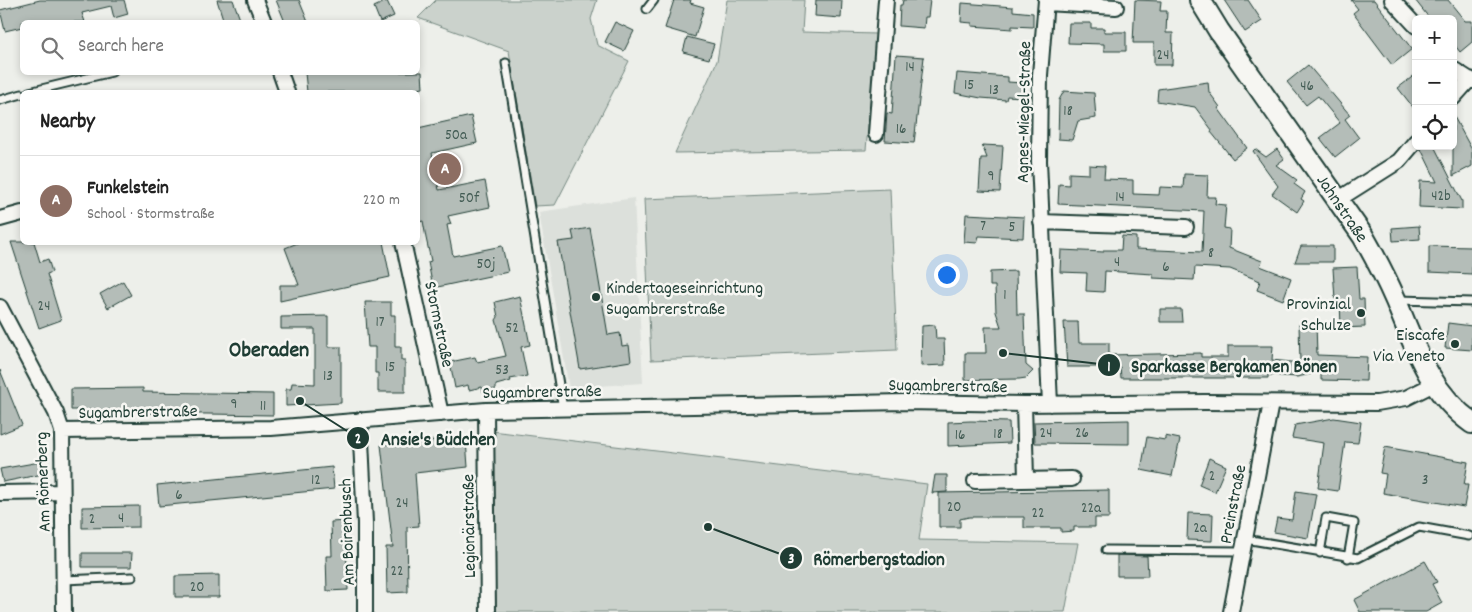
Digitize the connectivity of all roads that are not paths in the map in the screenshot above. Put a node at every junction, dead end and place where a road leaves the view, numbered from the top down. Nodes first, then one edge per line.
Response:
1 (255, 0) edge
2 (654, 0) edge
3 (886, 0) edge
4 (1200, 0) edge
5 (1392, 0) edge
6 (1046, 2) edge
7 (1116, 7) dead end
8 (647, 9) dead end
9 (263, 20) edge
10 (1412, 22) edge
11 (506, 63) dead end
12 (1457, 71) edge
13 (100, 75) edge
14 (281, 75) edge
15 (1471, 80) edge
16 (37, 90) edge
17 (286, 90) edge
18 (1457, 94) edge
19 (20, 95) edge
20 (0, 100) edge
21 (876, 134) dead end
22 (1412, 145) edge
23 (1339, 199) junction
24 (20, 214) edge
25 (0, 219) edge
26 (1041, 222) junction
27 (1186, 227) dead end
28 (404, 245) edge
29 (1395, 300) junction
30 (1472, 302) edge
31 (0, 306) edge
32 (1434, 384) junction
33 (1271, 403) junction
34 (1024, 404) junction
35 (1050, 404) junction
36 (563, 409) junction
37 (486, 410) junction
38 (441, 414) junction
39 (360, 420) junction
40 (1472, 423) edge
41 (62, 431) junction
42 (1026, 479) junction
43 (1072, 479) dead end
44 (975, 481) dead end
45 (62, 492) junction
46 (0, 493) edge
47 (1469, 536) dead end
48 (1243, 545) junction
49 (1106, 550) dead end
50 (1320, 552) junction
51 (1348, 558) junction
52 (132, 577) dead end
53 (64, 580) junction
54 (64, 612) edge
55 (365, 612) edge
56 (488, 612) edge
57 (1231, 612) edge

1 - 9 street
2 - 8 lane
3 - 21 street
4 - 23 main road, Jahnstraße
5 - 10 street
6 - 7 street, Agnes-Miegel-Straße
6 - 26 street, Agnes-Miegel-Straße
11 - 36 lane
12 - 15 street
13 - 16 lane
14 - 17 street
15 - 18 street
19 - 20 lane
22 - 23 street
23 - 29 main road, Jahnstraße
24 - 25 street
26 - 27 street
26 - 35 street, Agnes-Miegel-Straße
28 - 38 street, Stormstraße
29 - 30 lane
29 - 32 main road, Jahnstraße
31 - 41 street, Am Römerberg
32 - 33 street, Sugambrerstraße
32 - 40 main road, Jahnstraße
33 - 35 street, Sugambrerstraße
33 - 48 street, Preinstraße
34 - 35 street, Sugambrerstraße
34 - 36 street, Sugambrerstraße
34 - 42 street, Sugambrerstraße
36 - 37 street, Sugambrerstraße
37 - 38 street, Sugambrerstraße
37 - 56 street, Legionärstraße
38 - 39 street, Sugambrerstraße
39 - 41 street, Sugambrerstraße
39 - 55 street, Am Boirenbusch
41 - 45 street, Am Römerberg
42 - 43 street
42 - 44 street
45 - 46 street
45 - 53 street, Am Römerberg
47 - 51 lane
48 - 49 lane
48 - 50 lane
48 - 57 street, Preinstraße
50 - 51 lane
50 - 51 lane
52 - 53 lane
53 - 54 street, Am Römerberg

